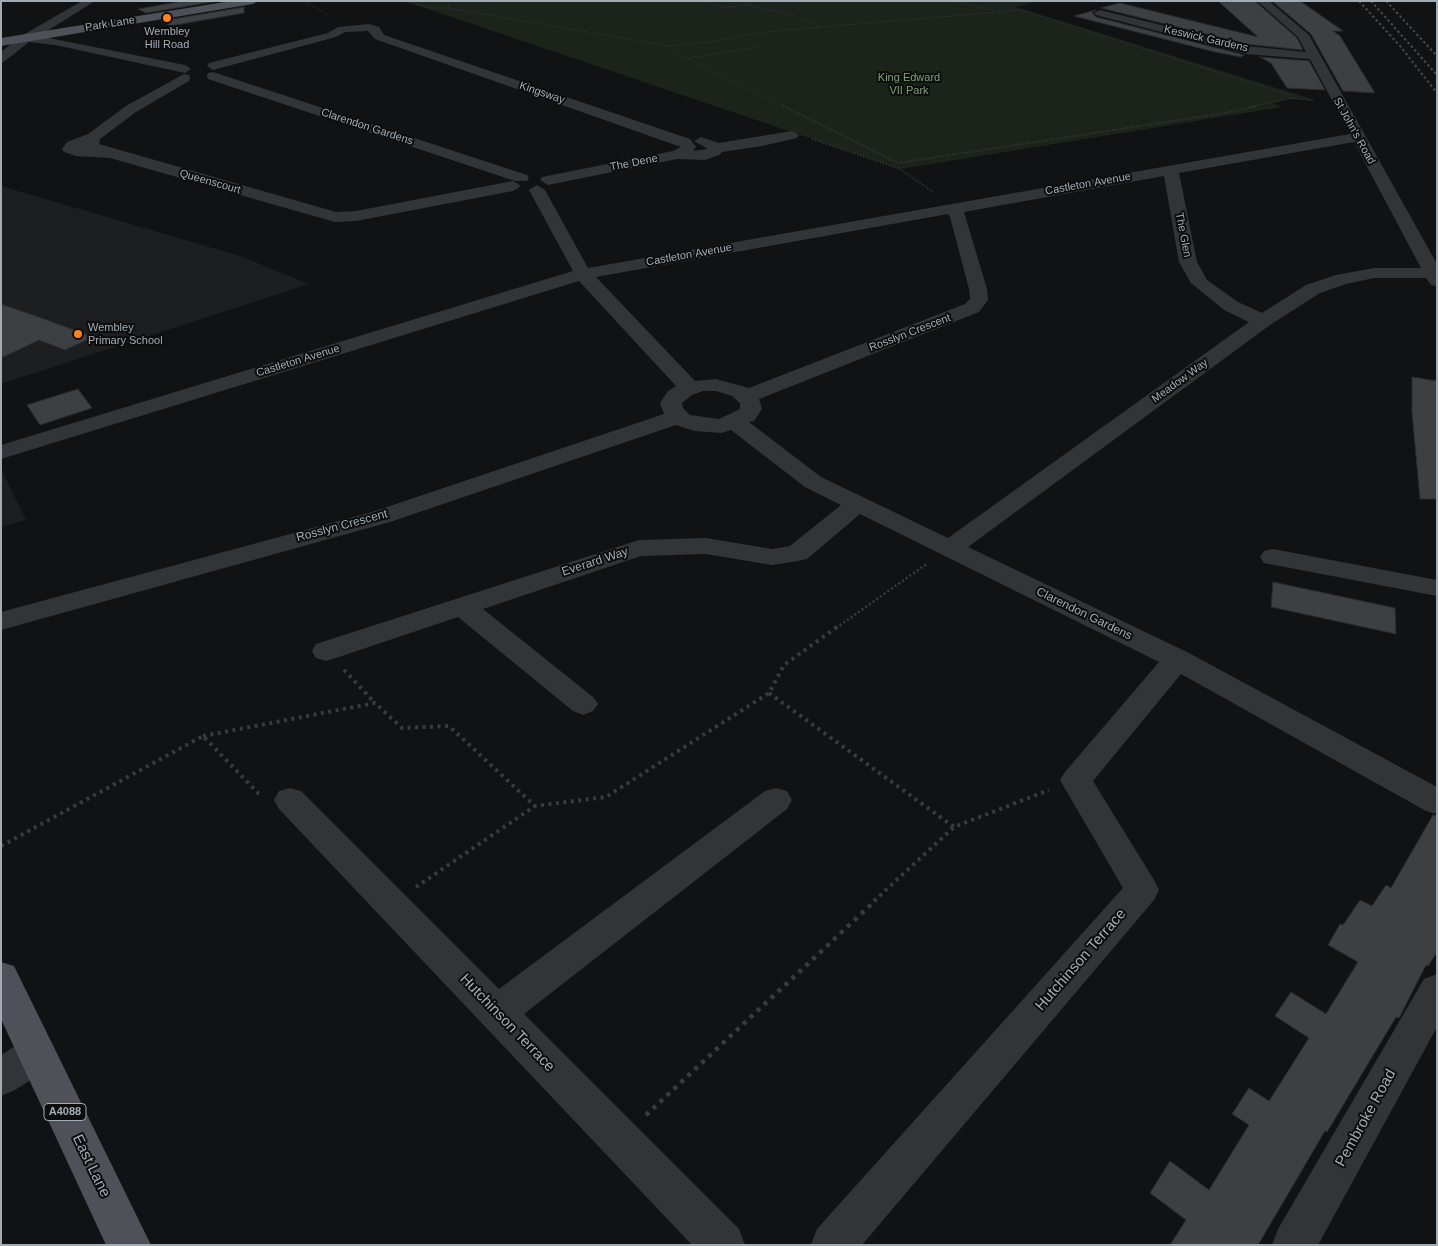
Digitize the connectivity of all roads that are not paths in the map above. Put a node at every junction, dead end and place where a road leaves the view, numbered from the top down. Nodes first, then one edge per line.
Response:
1 (90, 1) edge
2 (253, 1) edge
3 (1262, 1) edge
4 (1100, 14) dead end
5 (48, 26) junction
6 (69, 31) junction
7 (27, 38) junction
8 (1, 42) edge
9 (1314, 56) junction
10 (1, 60) edge
11 (213, 71) junction
12 (185, 74) junction
13 (792, 136) road end
14 (93, 137) junction
15 (1358, 137) junction
16 (681, 148) junction
17 (112, 154) junction
18 (1171, 170) junction
19 (517, 182) junction
20 (543, 185) junction
21 (952, 207) junction
22 (582, 274) junction
23 (1434, 277) edge
24 (1263, 321) junction
25 (690, 388) junction
26 (747, 396) junction
27 (678, 417) junction
28 (735, 422) junction
29 (1, 452) edge
30 (858, 503) junction
31 (950, 548) junction
32 (1273, 557) dead end
33 (1437, 588) edge
34 (462, 606) junction
35 (1, 621) edge
36 (326, 651) road end
37 (1177, 659) junction
38 (583, 704) dead end
39 (290, 800) road end
40 (776, 800) dead end
41 (1437, 802) edge
42 (1, 978) edge
43 (1437, 991) edge
44 (497, 1012) junction
45 (37, 1054) junction
46 (1, 1077) edge
47 (129, 1245) edge
48 (723, 1245) edge
49 (833, 1245) edge
50 (1294, 1245) edge

1 - 5 street
2 - 6 main road, Park Lane
3 - 9 street, St John's Road
4 - 9 street, Keswick Gardens
5 - 6 street
5 - 7 street
6 - 7 main road, Park Lane
7 - 8 main road, Park Lane
7 - 10 street
7 - 12 street
9 - 15 street, St John's Road
11 - 12 street
11 - 16 street, Kingsway
11 - 19 street, Clarendon Gardens
12 - 14 street, Queenscourt
13 - 16 street, The Dene
14 - 17 street, Queenscourt
14 - 17 street, Queenscourt
15 - 18 street, Castleton Avenue
15 - 23 street, St John's Road
16 - 20 street, The Dene
17 - 19 street, Queenscourt
18 - 21 street, Castleton Avenue
18 - 24 street, The Glen
19 - 20 street, The Dene
20 - 22 street
21 - 22 street, Castleton Avenue
21 - 26 street, Rosslyn Crescent
22 - 25 street
22 - 29 street, Castleton Avenue
23 - 24 street, Meadow Way
24 - 31 street, Meadow Way
25 - 26 street
25 - 27 street
26 - 28 street
27 - 28 street
27 - 35 street, Rosslyn Crescent
28 - 30 street, Clarendon Gardens
30 - 31 street, Clarendon Gardens
30 - 34 street, Everard Way
31 - 37 street, Clarendon Gardens
32 - 33 street
34 - 36 street, Everard Way
34 - 38 street
37 - 41 street, Clarendon Gardens
37 - 49 street, Hutchinson Terrace
39 - 44 street, Hutchinson Terrace
40 - 44 street
42 - 45 main road, East Lane / A4088
43 - 50 street, Pembroke Road
44 - 48 street, Hutchinson Terrace
45 - 46 street
45 - 47 main road, East Lane / A4088

